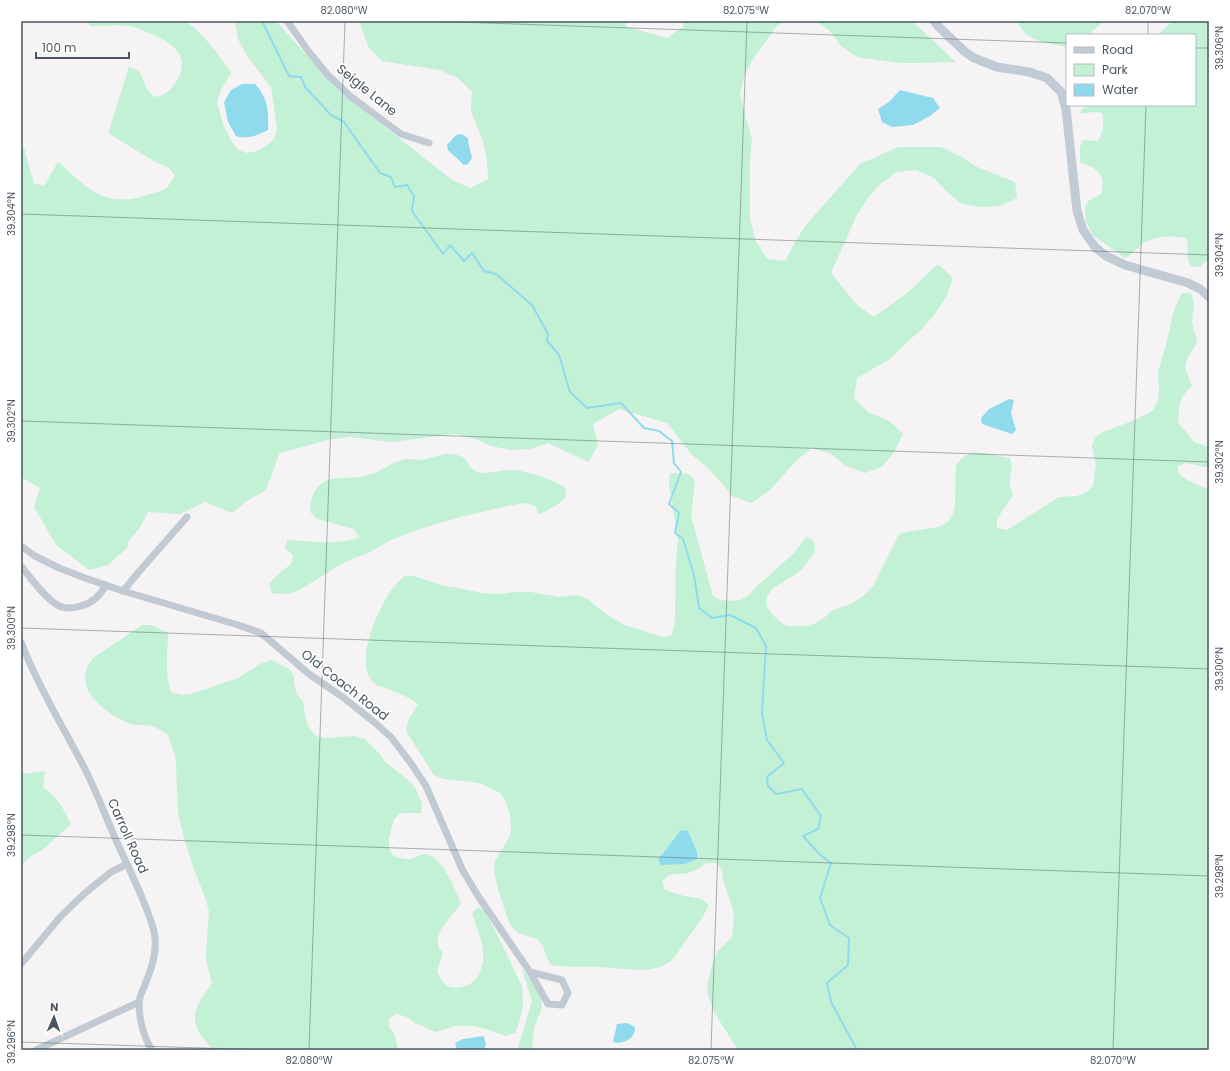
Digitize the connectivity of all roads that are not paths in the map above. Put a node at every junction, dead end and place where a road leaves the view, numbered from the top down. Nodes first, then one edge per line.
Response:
1 (287, 21) edge
2 (934, 21) edge
3 (429, 143) dead end
4 (1209, 297) edge
5 (187, 517) dead end
6 (21, 546) edge
7 (21, 566) edge
8 (106, 585) junction
9 (123, 591) junction
10 (21, 642) edge
11 (127, 864) junction
12 (21, 964) edge
13 (530, 972) junction
14 (139, 1002) junction
15 (36, 1050) edge
16 (152, 1050) edge

1 - 3 street, Seigle Lane
2 - 4 street
5 - 9 street
6 - 8 street, Old Coach Road
7 - 8 street
8 - 9 street, Old Coach Road
9 - 13 street, Old Coach Road
10 - 11 street, Carroll Road
11 - 12 street
11 - 14 street, Carroll Road
13 - 13 street, Old Coach Road
14 - 15 street
14 - 16 street, Carroll Road

